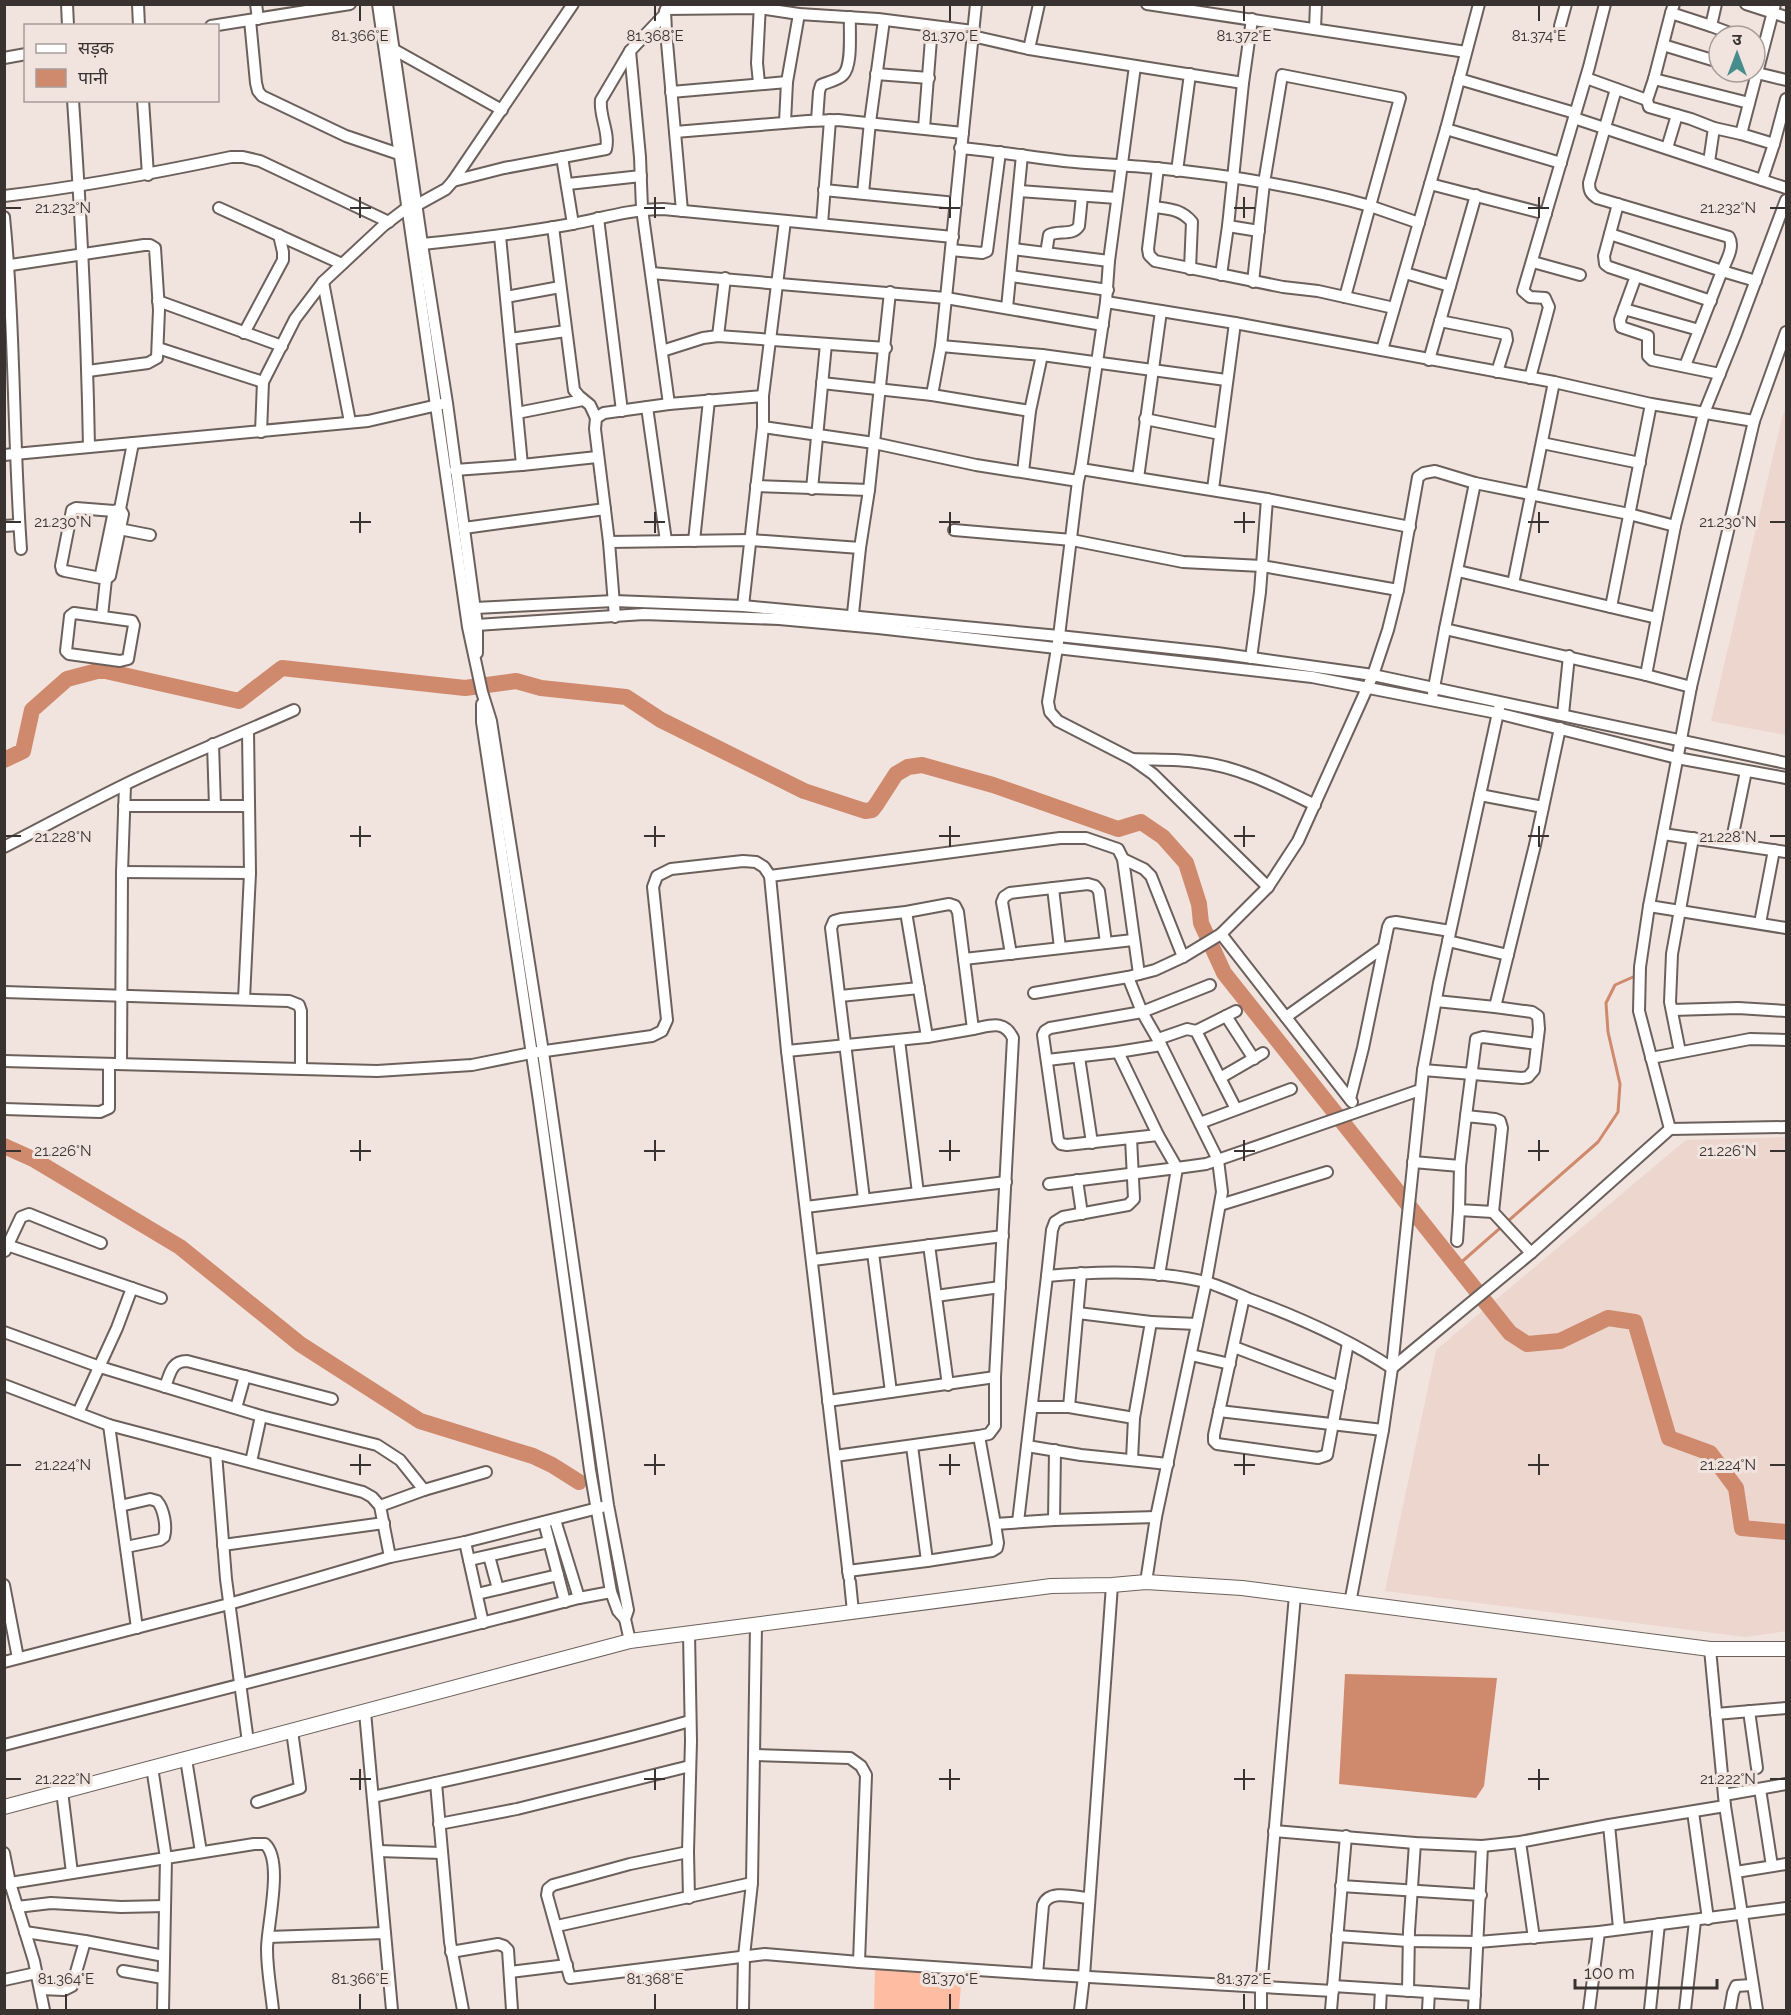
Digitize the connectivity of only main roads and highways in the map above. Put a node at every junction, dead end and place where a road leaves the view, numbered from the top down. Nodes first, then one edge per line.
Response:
1 (1786, 1649) edge
2 (4, 1807) edge

1 - 2 main road

